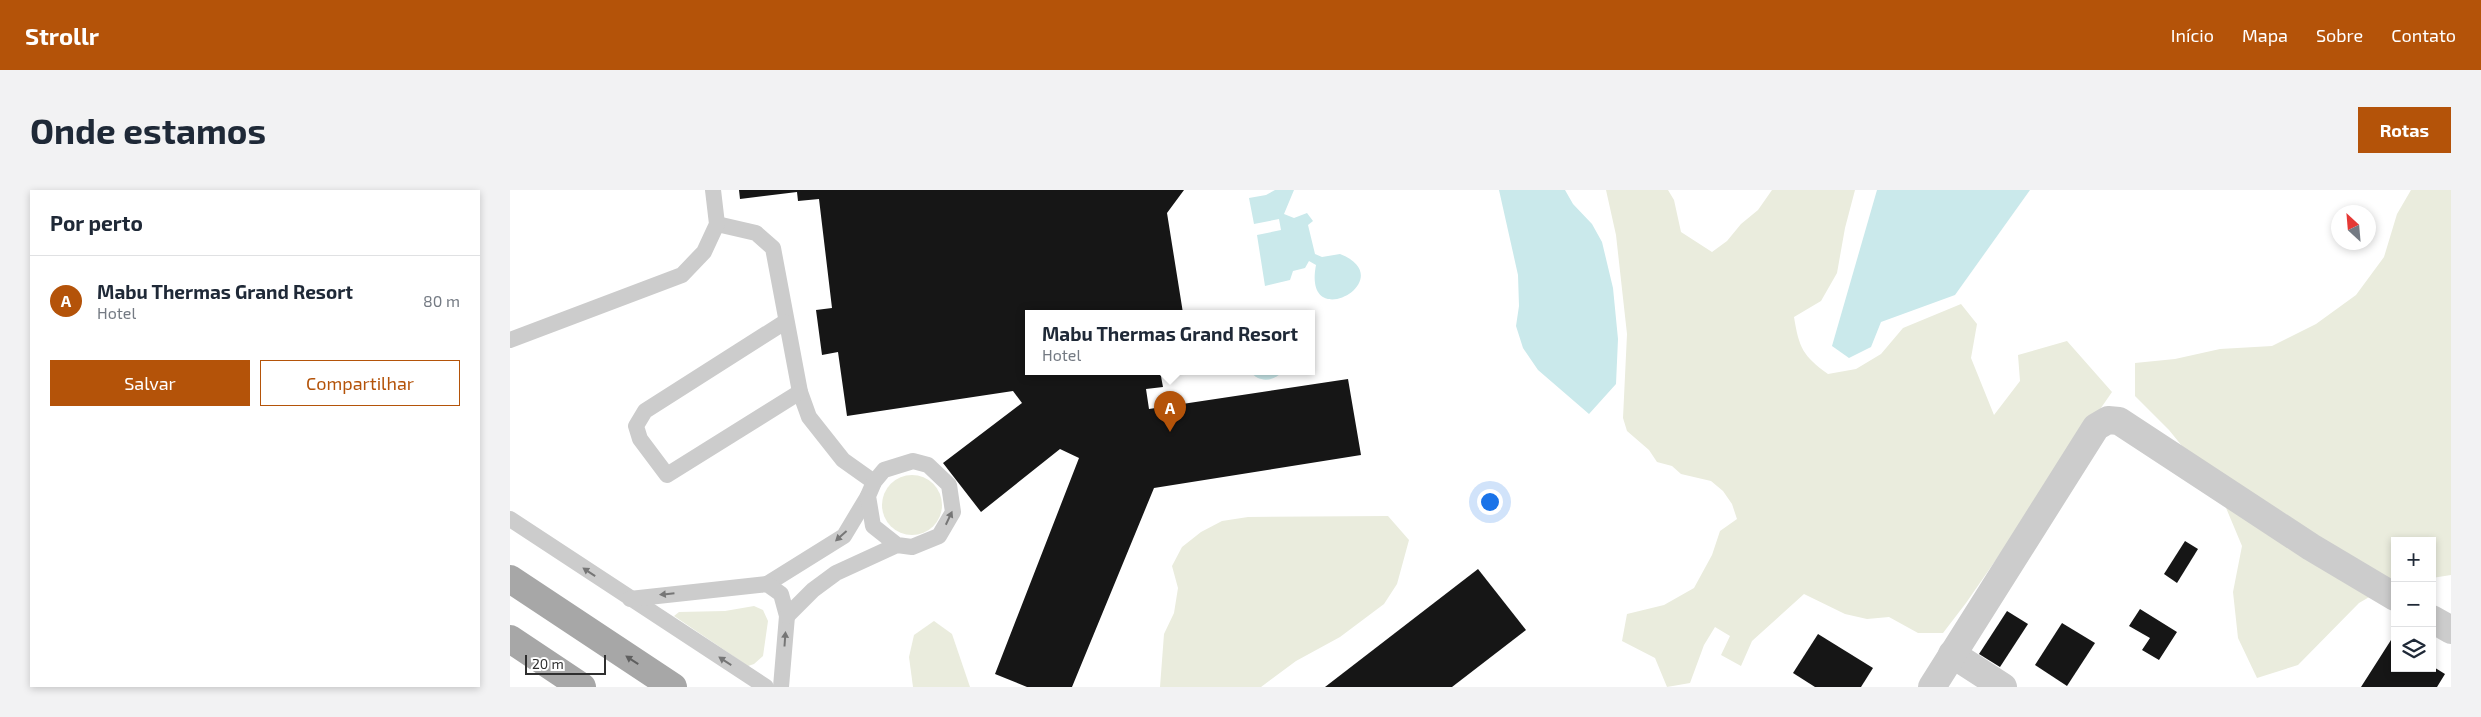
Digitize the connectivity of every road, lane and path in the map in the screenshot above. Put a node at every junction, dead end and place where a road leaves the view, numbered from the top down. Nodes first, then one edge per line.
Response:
1 (712, 190) edge
2 (717, 224) junction
3 (785, 322) junction
4 (510, 340) edge
5 (800, 392) junction
6 (871, 489) junction
7 (510, 519) edge
8 (897, 545) junction
9 (510, 579) edge
10 (767, 584) junction
11 (2391, 595) edge
12 (630, 599) junction
13 (787, 616) junction
14 (2436, 621) edge
15 (2451, 630) edge
16 (510, 639) edge
17 (1952, 654) junction
18 (582, 687) edge
19 (673, 687) edge
20 (766, 687) edge
21 (781, 687) edge
22 (1932, 687) edge
23 (2003, 687) edge

1 - 2 lane
2 - 3 lane
2 - 4 lane
3 - 5 lane
3 - 5 lane
5 - 6 lane
6 - 8 lane
8 -> 6 lane
6 -> 10 lane
12 -> 7 lane
8 - 13 lane
19 -> 9 main road
10 -> 12 lane
10 - 13 lane
11 - 17 street
20 -> 12 lane
21 -> 13 lane
14 - 15 street
16 - 18 main road
17 - 22 street
17 - 23 street

